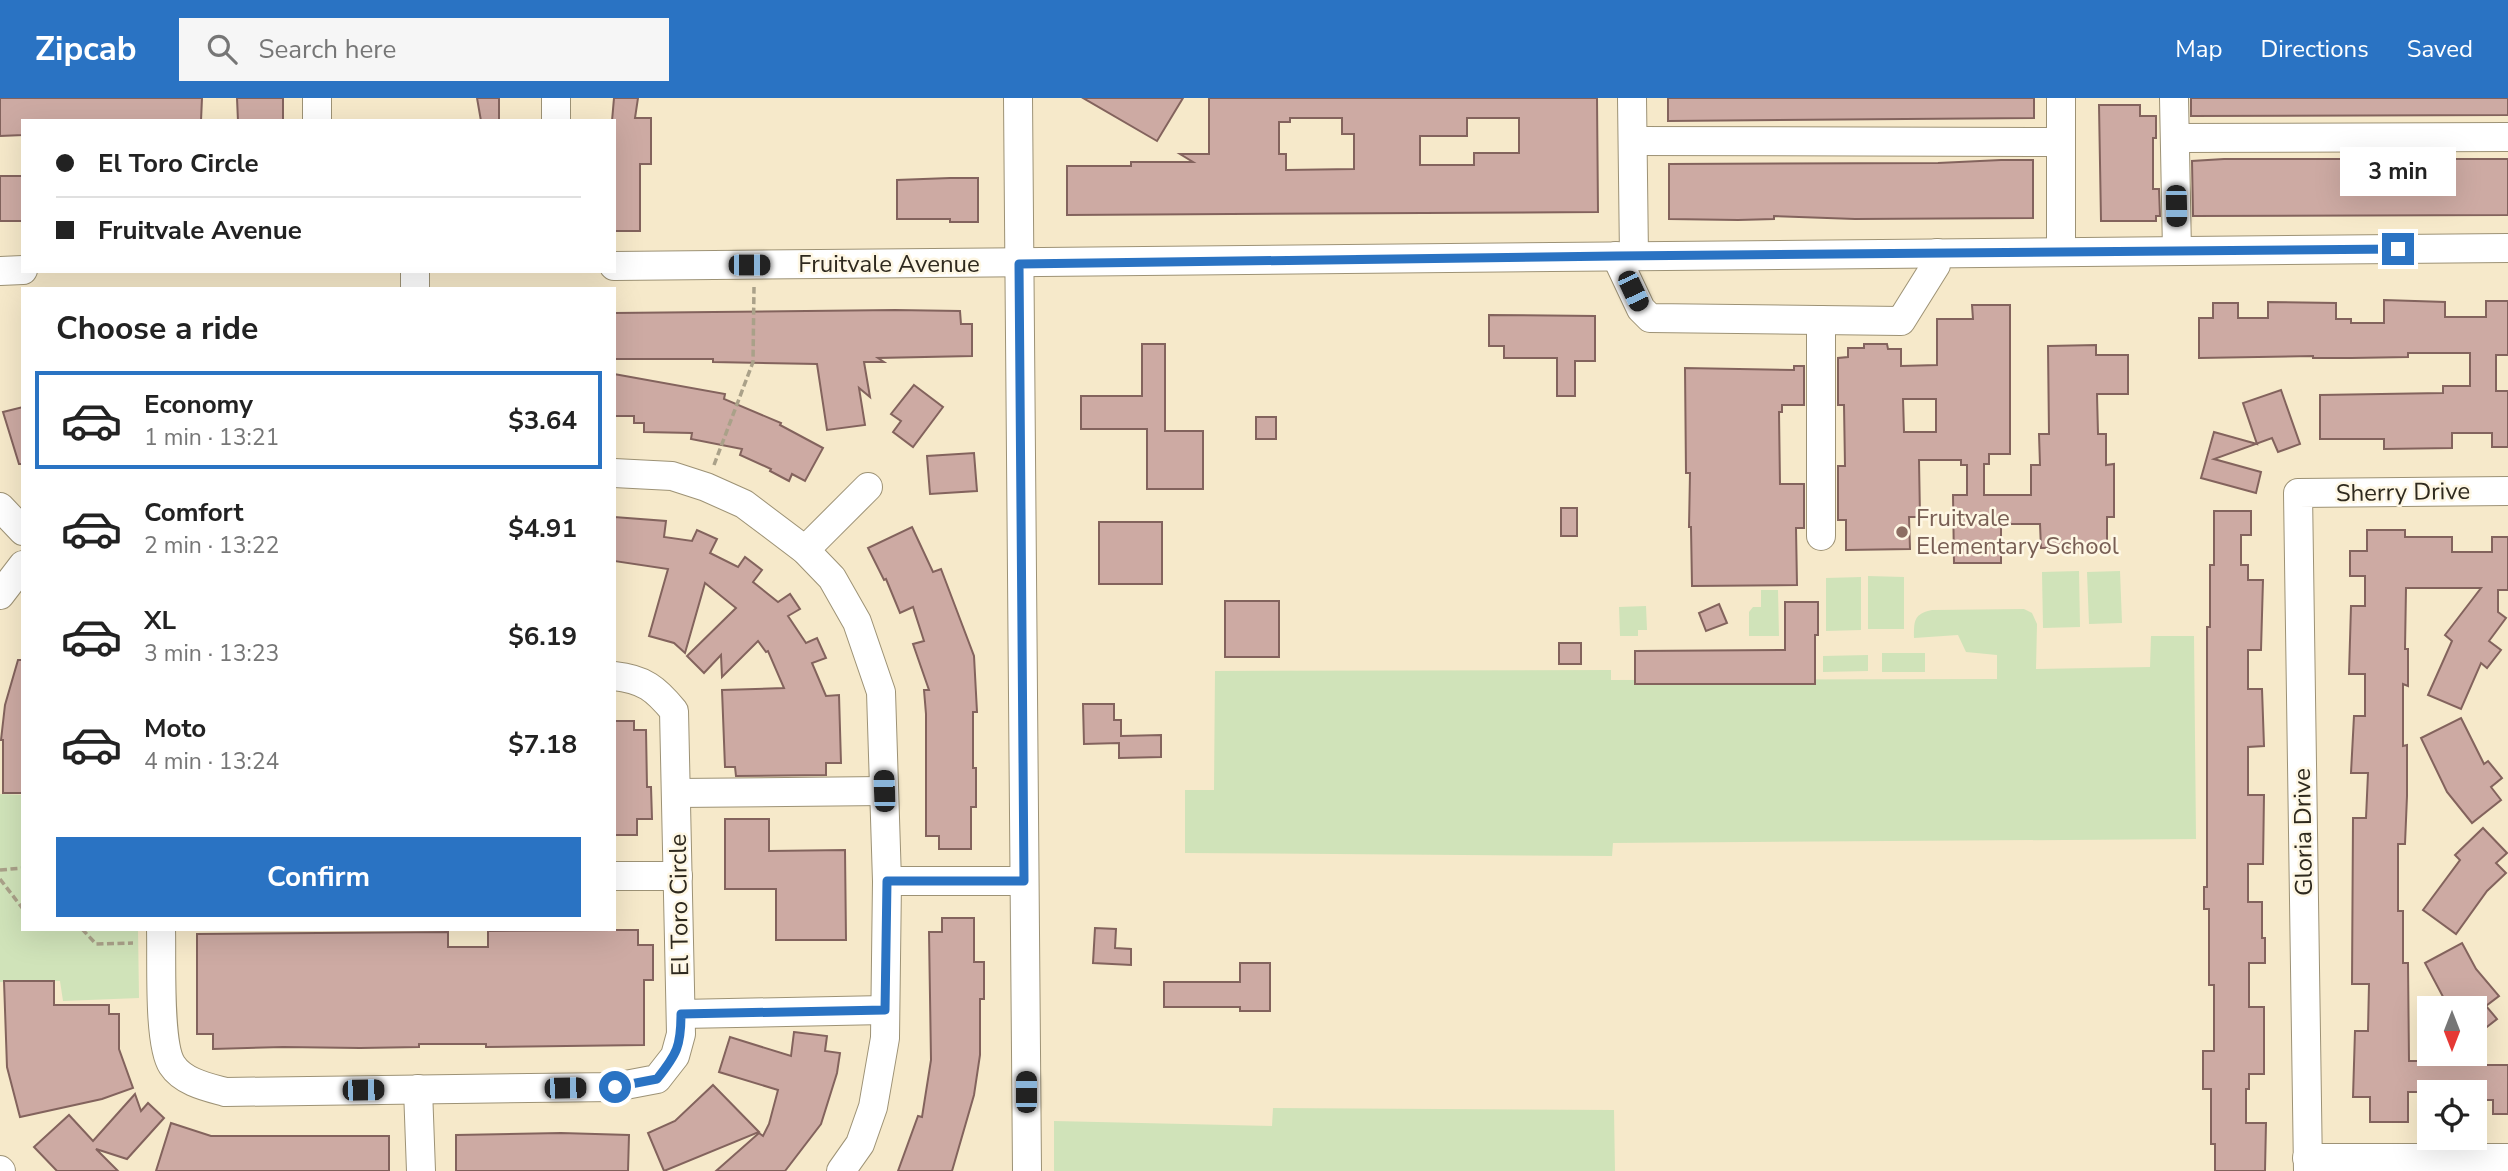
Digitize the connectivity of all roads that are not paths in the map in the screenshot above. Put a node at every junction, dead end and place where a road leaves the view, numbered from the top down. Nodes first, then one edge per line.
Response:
1 (317, 98) edge
2 (556, 98) edge
3 (1018, 98) edge
4 (1632, 98) edge
5 (2061, 98) edge
6 (2174, 98) edge
7 (317, 119) edge
8 (556, 119) edge
9 (2508, 137) edge
10 (2175, 138) junction
11 (1633, 141) junction
12 (2061, 142) junction
13 (2508, 248) edge
14 (2178, 251) junction
15 (2061, 252) junction
16 (1937, 253) junction
17 (1625, 256) junction
18 (1019, 264) junction
19 (616, 266) edge
20 (21, 270) edge
21 (0, 271) edge
22 (1821, 320) junction
23 (616, 473) edge
24 (868, 487) dead end
25 (2508, 491) edge
26 (2298, 493) joint
27 (0, 507) edge
28 (21, 529) edge
29 (1821, 536) dead end
30 (805, 550) junction
31 (21, 568) edge
32 (0, 595) edge
33 (616, 676) edge
34 (884, 791) junction
35 (676, 793) junction
36 (616, 876) edge
37 (678, 876) junction
38 (887, 881) junction
39 (1024, 881) junction
40 (161, 931) edge
41 (885, 1010) junction
42 (681, 1014) junction
43 (418, 1089) junction
44 (2508, 1158) edge
45 (2308, 1164) edge
46 (421, 1171) edge
47 (841, 1171) edge
48 (1027, 1171) edge

1 - 7 street
2 - 8 street
3 - 18 street
4 - 11 street
5 - 12 street
6 - 10 street
9 - 10 street
10 - 14 street
11 - 12 street
11 - 17 street
12 - 15 street
13 - 14 street, Fruitvale Avenue
14 - 15 street, Fruitvale Avenue
15 - 16 street, Fruitvale Avenue
16 - 17 street, Fruitvale Avenue
16 - 22 street
17 - 18 street, Fruitvale Avenue
17 - 22 street
18 - 19 street, Fruitvale Avenue
18 - 39 street
20 - 21 street
22 - 29 street
23 - 30 street
24 - 30 street
25 - 26 street, Sherry Drive
26 - 45 street, Gloria Drive
27 - 28 street
30 - 34 street
31 - 32 street
33 - 35 street, El Toro Circle
34 - 35 street
34 - 38 street
35 - 37 street, El Toro Circle
36 - 37 street
37 - 42 street, El Toro Circle
38 - 39 street
38 - 41 street
39 - 48 street
40 - 43 street, El Toro Circle
41 - 42 street
41 - 47 street
42 - 43 street, El Toro Circle
43 - 46 street
44 - 45 street

